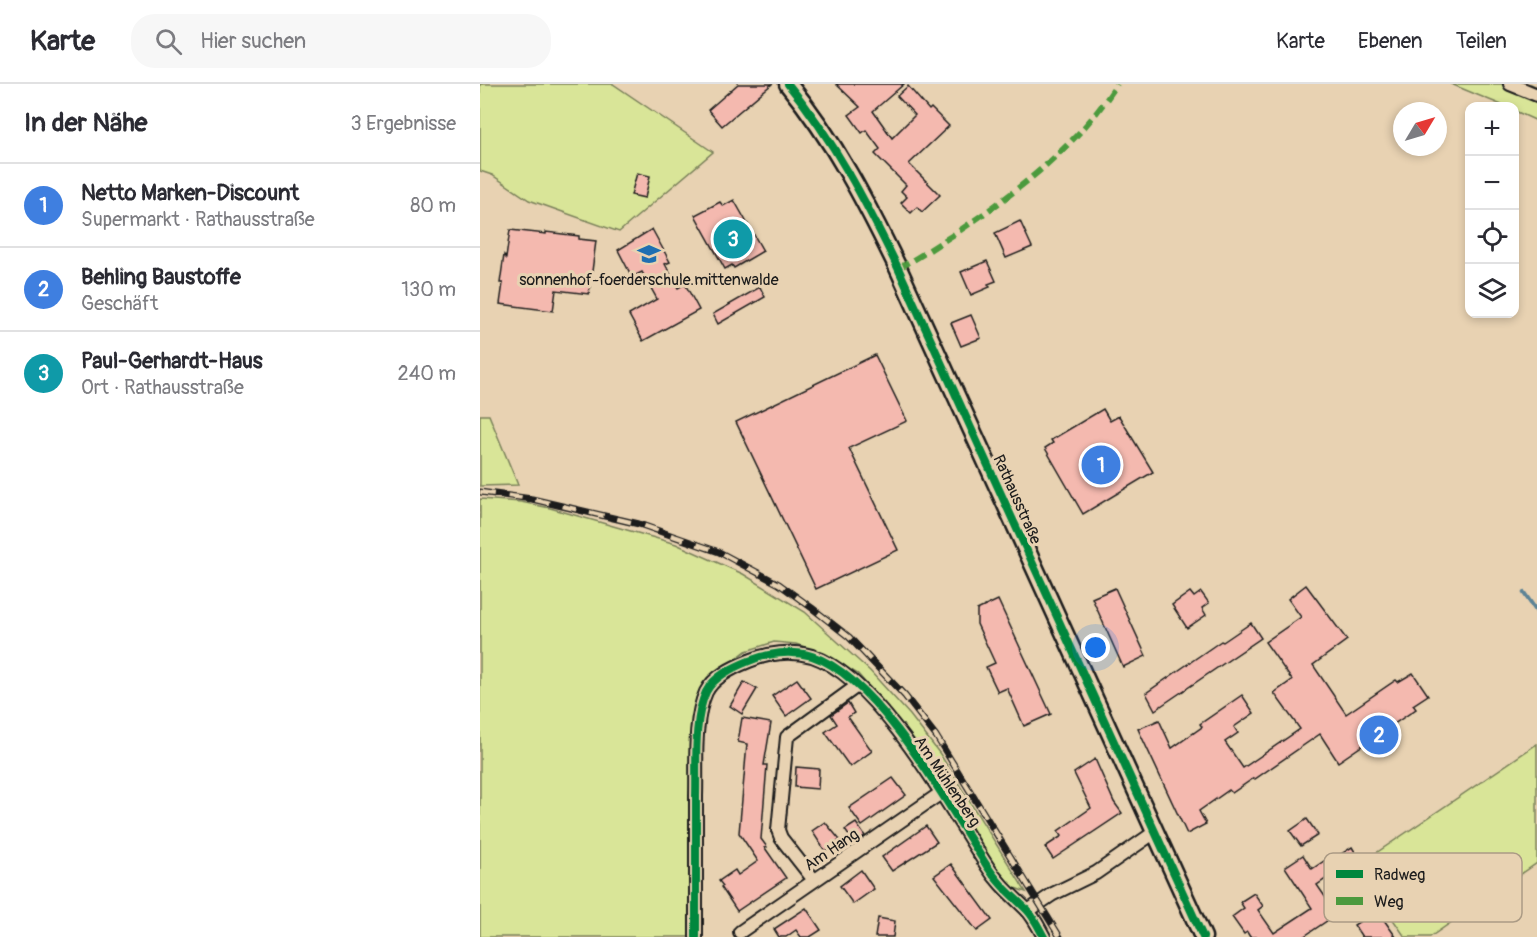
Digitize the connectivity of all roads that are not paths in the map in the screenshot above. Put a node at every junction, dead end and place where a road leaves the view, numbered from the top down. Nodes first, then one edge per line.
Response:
1 (788, 84) edge
2 (1510, 84) edge
3 (1537, 95) edge
4 (857, 686) junction
5 (941, 793) junction
6 (1155, 832) junction
7 (814, 880) junction
8 (1028, 911) junction
9 (740, 932) dead end
10 (696, 937) edge
11 (1044, 937) edge
12 (1203, 937) edge

1 - 6 main road, Rathausstraße
2 - 3 street
4 - 5 street, Am Mühlenberg
4 - 7 street
4 - 10 street, Am Mühlenberg
5 - 7 street, Am Hang
5 - 8 street, Am Mühlenberg
6 - 8 street
6 - 12 main road, Rathausstraße
7 - 9 street, Am Hang
8 - 11 street, Am Mühlenberg

